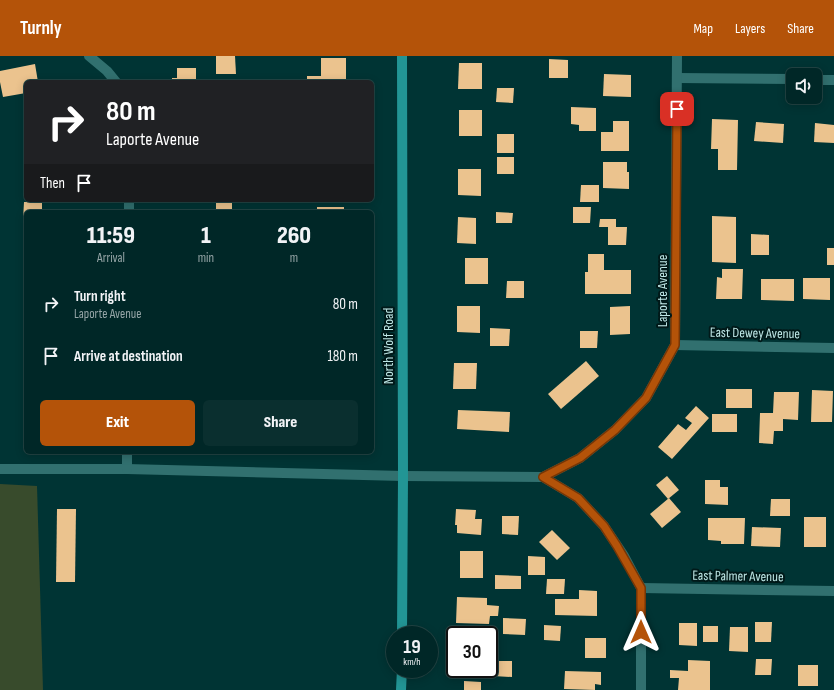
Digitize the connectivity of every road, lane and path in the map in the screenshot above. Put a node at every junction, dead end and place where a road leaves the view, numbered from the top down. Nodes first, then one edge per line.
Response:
1 (90, 56) edge
2 (402, 56) edge
3 (677, 56) edge
4 (677, 78) junction
5 (786, 79) edge
6 (114, 80) edge
7 (822, 80) edge
8 (834, 80) edge
9 (675, 345) junction
10 (834, 348) edge
11 (127, 454) edge
12 (0, 469) edge
13 (127, 469) junction
14 (402, 476) junction
15 (543, 477) junction
16 (641, 588) junction
17 (834, 592) edge
18 (402, 626) edge
19 (402, 678) edge
20 (402, 690) edge
21 (641, 690) edge

1 - 6 street
2 - 14 main road, North Wolf Road
3 - 4 street, Laporte Avenue
4 - 5 street
4 - 9 street, Laporte Avenue
7 - 8 street
9 - 10 street, East Dewey Avenue
9 - 15 street, Laporte Avenue
11 - 13 street
12 - 13 street
13 - 14 street
14 - 15 street
14 - 18 main road, North Wolf Road
15 - 16 street
16 - 17 street, East Palmer Avenue
16 - 21 street
19 - 20 main road

